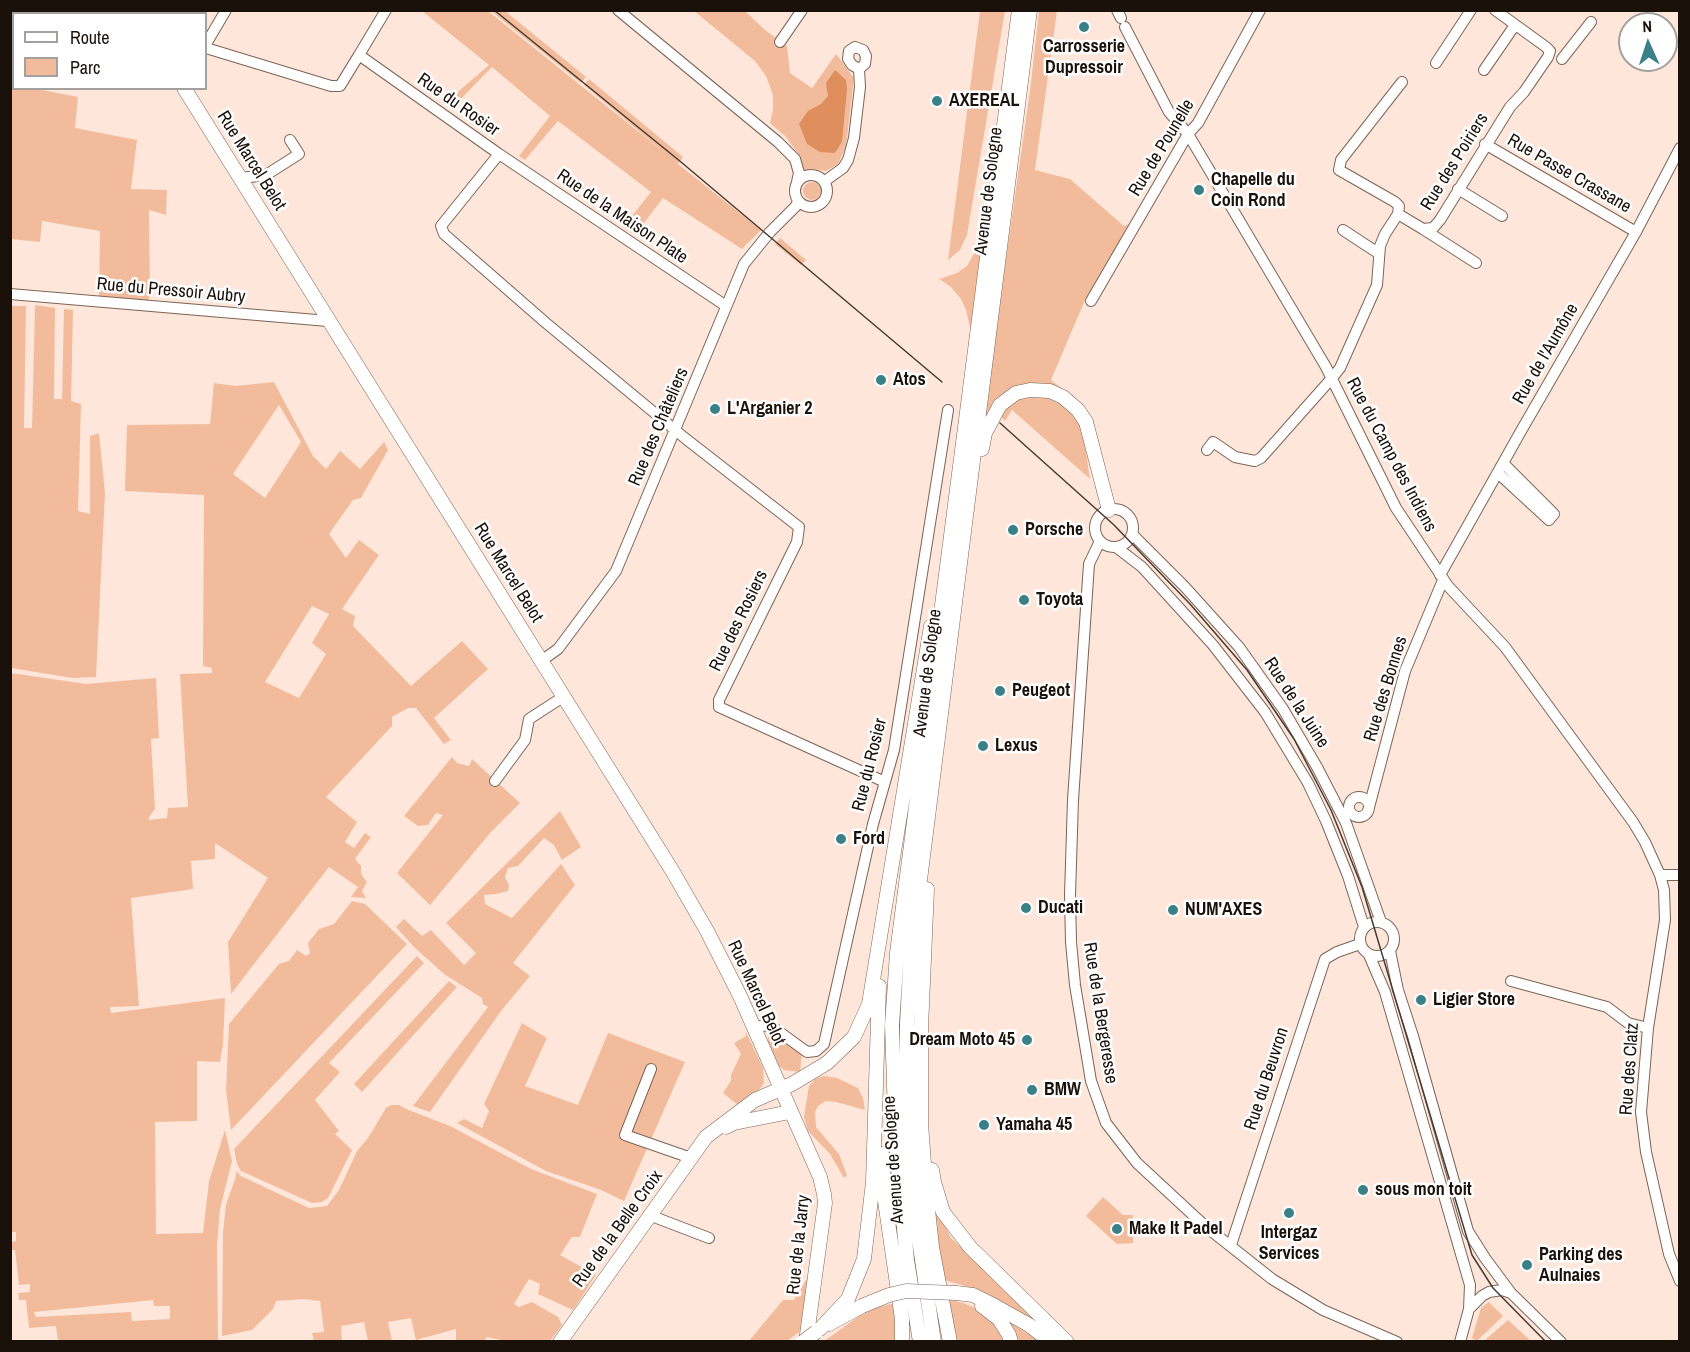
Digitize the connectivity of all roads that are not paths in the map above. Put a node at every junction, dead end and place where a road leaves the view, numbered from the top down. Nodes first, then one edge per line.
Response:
1 (226, 10) edge
2 (386, 10) edge
3 (618, 10) edge
4 (802, 10) edge
5 (1260, 10) edge
6 (1471, 10) edge
7 (1023, 12) edge
8 (1502, 12) edge
9 (1121, 18) edge
10 (1590, 22) dead end
11 (1515, 25) junction
12 (780, 42) dead end
13 (207, 44) edge
14 (207, 46) edge
15 (1550, 51) junction
16 (359, 55) junction
17 (1562, 59) junction
18 (1436, 63) dead end
19 (1572, 67) dead end
20 (859, 69) dead end
21 (1484, 70) dead end
22 (1402, 82) dead end
23 (185, 90) edge
24 (1188, 134) junction
25 (290, 140) dead end
26 (1485, 144) junction
27 (1680, 148) edge
28 (499, 154) junction
29 (241, 178) junction
30 (825, 181) junction
31 (797, 182) junction
32 (1458, 189) junction
33 (798, 201) junction
34 (1398, 214) junction
35 (1502, 216) dead end
36 (1423, 229) junction
37 (1343, 230) dead end
38 (1636, 232) junction
39 (1378, 253) junction
40 (1476, 263) dead end
41 (10, 294) edge
42 (1091, 301) dead end
43 (726, 306) junction
44 (328, 321) junction
45 (979, 333) junction
46 (1332, 378) junction
47 (948, 410) dead end
48 (676, 430) junction
49 (1207, 450) dead end
50 (1500, 468) junction
51 (1109, 510) junction
52 (1132, 534) junction
53 (1100, 541) junction
54 (1116, 547) junction
55 (1442, 578) junction
56 (951, 628) junction
57 (542, 661) junction
58 (563, 697) junction
59 (495, 781) dead end
60 (885, 782) junction
61 (931, 803) junction
62 (1368, 811) dead end
63 (892, 867) junction
64 (1660, 875) junction
65 (1680, 875) edge
66 (1381, 922) junction
67 (1364, 927) junction
68 (1360, 944) junction
69 (1390, 951) junction
70 (1370, 955) junction
71 (1511, 981) dead end
72 (753, 1027) junction
73 (1648, 1028) junction
74 (876, 1053) junction
75 (651, 1070) dead end
76 (813, 1073) junction
77 (774, 1075) junction
78 (922, 1080) junction
79 (780, 1089) junction
80 (790, 1112) junction
81 (706, 1137) junction
82 (691, 1158) junction
83 (649, 1215) junction
84 (709, 1238) dead end
85 (1231, 1245) junction
86 (1680, 1281) edge
87 (956, 1293) junction
88 (1511, 1293) junction
89 (1469, 1309) junction
90 (811, 1336) edge
91 (560, 1341) edge
92 (902, 1341) edge
93 (920, 1341) edge
94 (934, 1341) edge
95 (951, 1341) edge
96 (1011, 1341) edge
97 (1052, 1341) edge
98 (1067, 1341) edge
99 (1397, 1341) edge
100 (1460, 1341) edge
101 (1561, 1341) edge

1 - 13 street
2 - 16 street
3 - 31 street
4 - 12 street
5 - 24 street, Rue de Pounelle
6 - 18 street
7 - 45 main road, Avenue de Sologne
7 - 56 main road, Avenue de Sologne
8 - 11 street
9 - 24 street, Rue du Camp des Indiens
10 - 17 street
11 - 15 street
11 - 21 street
14 - 16 street
15 - 17 street
15 - 26 street, Rue des Poiriers
16 - 28 street, Rue du Rosier
17 - 19 street
20 - 30 street
22 - 34 street
23 - 29 main road, Rue Marcel Belot
24 - 42 street, Rue de Pounelle
24 - 46 street, Rue du Camp des Indiens
25 - 29 street
26 - 32 street, Rue des Poiriers
26 - 38 street, Rue Passe Crassane
27 - 38 street, Rue de l'Aumône
28 - 43 street, Rue de la Maison Plate
28 - 48 street, Rue du Rosier
29 - 44 main road, Rue Marcel Belot
30 - 31 street
30 - 33 street
31 - 33 street
32 - 35 street
32 - 36 street, Rue des Poiriers
33 - 43 street, Rue des Châteliers
34 - 36 street, Rue des Poiriers
34 - 39 street, Rue des Poiriers
36 - 40 street
37 - 39 street
38 - 50 street, Rue de l'Aumône
39 - 46 street, Rue des Poiriers
41 - 44 street, Rue du Pressoir Aubry
43 - 48 street, Rue des Châteliers
44 - 57 main road, Rue Marcel Belot
45 - 63 main road
45 - 93 main road, Avenue de Sologne
46 - 49 street, Rue des Poiriers
46 - 55 street, Rue du Camp des Indiens
47 - 60 street, Rue du Rosier
48 - 57 street, Rue des Châteliers
48 - 60 street, Rue des Rosiers
50 - 50 street
50 - 55 street, Rue de l'Aumône
51 - 52 street
51 - 53 street
51 - 56 main road
52 - 54 street
52 - 66 street, Rue de la Juine
53 - 54 street
53 - 85 street, Rue de la Bergeresse
54 - 67 street, Rue de la Juine
55 - 62 street, Rue des Bonnes
55 - 64 street, Rue du Camp des Indiens
56 - 61 main road, Avenue de Sologne
57 - 58 main road, Rue Marcel Belot
58 - 59 street
58 - 72 main road, Rue Marcel Belot
60 - 72 street, Rue du Rosier
61 - 78 main road
61 - 94 main road, Avenue de Sologne
63 - 74 main road
63 - 76 main road, Rue de la Belle Croix
64 - 65 street
64 - 73 street, Rue des Clatz
66 - 67 street
66 - 69 street, Rue de la Juine
67 - 68 street
68 - 70 street
68 - 85 street, Rue du Beuvron
69 - 70 street
69 - 88 street, Rue de la Juine
70 - 89 street
71 - 73 street
72 - 77 main road, Rue Marcel Belot
73 - 86 street, Rue des Clatz
74 - 90 main road
74 - 92 main road
75 - 82 street
76 - 77 street
76 - 79 main road, Rue de la Belle Croix
77 - 79 main road, Rue Marcel Belot
78 - 95 main road
78 - 98 main road
79 - 80 main road, Rue de la Jarry
79 - 81 main road, Rue de la Belle Croix
80 - 81 main road, Rue de la Belle Croix
80 - 90 main road, Rue de la Jarry
81 - 82 main road, Rue de la Belle Croix
82 - 83 main road, Rue de la Belle Croix
83 - 84 street
83 - 91 main road, Rue de la Belle Croix
85 - 99 street, Rue de la Bergeresse
87 - 90 main road, bridge
87 - 96 main road
87 - 97 main road
88 - 89 street
88 - 101 street, Rue de la Juine
89 - 100 street

